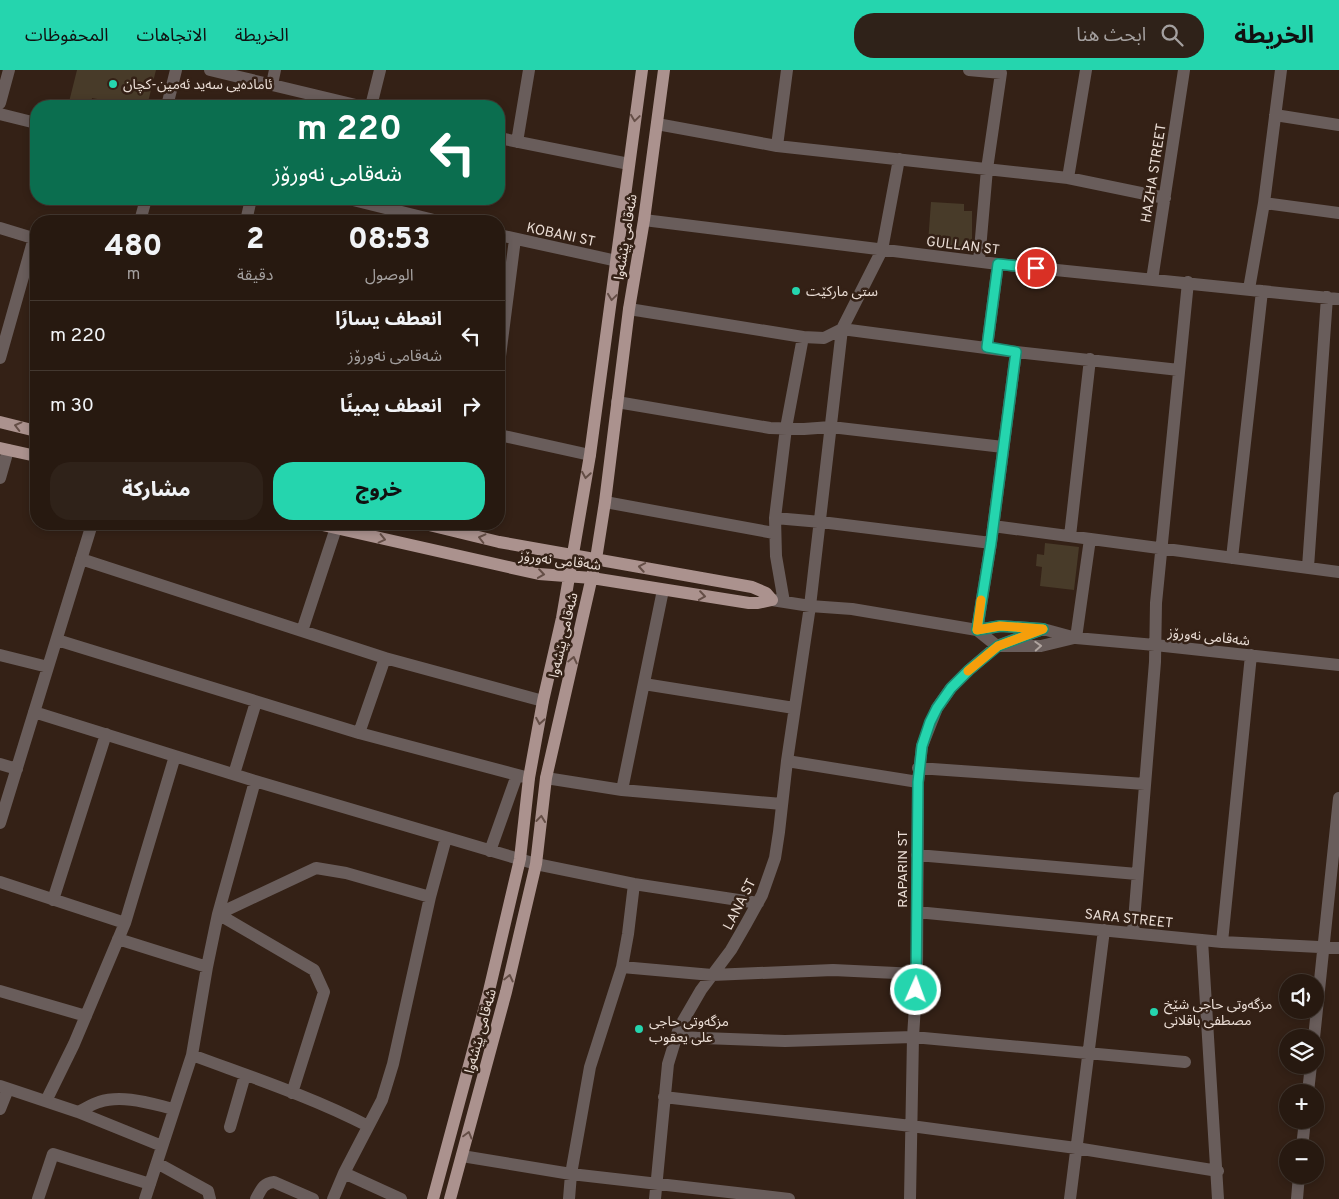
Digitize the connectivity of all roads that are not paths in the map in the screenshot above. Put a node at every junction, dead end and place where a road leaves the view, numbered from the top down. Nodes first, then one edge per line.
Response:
1 (8, 70) edge
2 (176, 70) edge
3 (210, 70) edge
4 (275, 70) edge
5 (380, 70) edge
6 (529, 70) edge
7 (787, 70) edge
8 (969, 70) edge
9 (1086, 70) edge
10 (1184, 70) edge
11 (1281, 70) edge
12 (642, 72) edge
13 (663, 73) edge
14 (272, 84) junction
15 (168, 100) edge
16 (336, 100) edge
17 (372, 100) edge
18 (0, 103) edge
19 (0, 114) edge
20 (1275, 115) junction
21 (30, 122) edge
22 (657, 124) junction
23 (1339, 125) edge
24 (505, 139) edge
25 (517, 142) junction
26 (777, 146) junction
27 (899, 159) junction
28 (629, 164) junction
29 (987, 169) junction
30 (1068, 178) junction
31 (1165, 198) junction
32 (1264, 204) junction
33 (380, 205) edge
34 (1339, 213) edge
35 (416, 215) edge
36 (644, 220) junction
37 (0, 228) edge
38 (30, 237) edge
39 (505, 237) edge
40 (515, 239) junction
41 (882, 250) junction
42 (30, 256) edge
43 (617, 261) junction
44 (979, 261) junction
45 (998, 264) junction
46 (1152, 280) junction
47 (1188, 282) junction
48 (1249, 289) junction
49 (1262, 291) junction
50 (1333, 298) edge
51 (629, 309) junction
52 (505, 317) edge
53 (842, 329) junction
54 (803, 337) junction
55 (987, 347) junction
56 (1016, 352) junction
57 (0, 358) edge
58 (1090, 359) junction
59 (1179, 370) junction
60 (617, 402) junction
61 (0, 422) edge
62 (831, 427) junction
63 (786, 428) junction
64 (30, 430) edge
65 (505, 436) edge
66 (1003, 448) junction
67 (4, 449) edge
68 (30, 455) edge
69 (590, 455) junction
70 (0, 478) edge
71 (605, 502) junction
72 (775, 518) junction
73 (820, 522) junction
74 (993, 526) junction
75 (90, 530) edge
76 (335, 530) edge
77 (344, 530) edge
78 (450, 530) edge
79 (774, 533) junction
80 (1070, 536) junction
81 (1090, 539) junction
82 (991, 543) junction
83 (1162, 548) junction
84 (572, 556) junction
85 (596, 558) junction
86 (1232, 558) junction
87 (81, 559) junction
88 (1308, 567) junction
89 (1339, 572) edge
90 (568, 577) junction
91 (592, 578) junction
92 (663, 590) junction
93 (778, 601) junction
94 (810, 606) junction
95 (1043, 629) junction
96 (977, 630) junction
97 (302, 631) junction
98 (1076, 638) junction
99 (56, 640) junction
100 (1156, 644) junction
101 (998, 646) junction
102 (0, 655) edge
103 (1251, 655) junction
104 (385, 658) junction
105 (1339, 665) edge
106 (48, 667) junction
107 (644, 684) junction
108 (543, 701) junction
109 (256, 702) junction
110 (794, 708) junction
111 (34, 712) junction
112 (106, 734) junction
113 (360, 734) junction
114 (175, 756) junction
115 (787, 761) junction
116 (0, 764) edge
117 (918, 768) junction
118 (17, 769) junction
119 (234, 774) junction
120 (523, 777) junction
121 (546, 778) junction
122 (255, 781) junction
123 (918, 782) junction
124 (1145, 784) junction
125 (622, 790) junction
126 (1339, 798) edge
127 (782, 804) junction
128 (0, 822) edge
129 (446, 838) junction
130 (1336, 848) edge
131 (490, 851) junction
132 (917, 855) junction
133 (520, 859) junction
134 (536, 864) junction
135 (1137, 874) junction
136 (0, 882) edge
137 (634, 884) junction
138 (430, 897) junction
139 (53, 900) junction
140 (758, 903) junction
141 (916, 912) junction
142 (218, 914) junction
143 (125, 924) junction
144 (1104, 930) junction
145 (1132, 933) junction
146 (118, 940) junction
147 (1202, 940) junction
148 (1222, 942) junction
149 (1323, 947) junction
150 (1339, 948) edge
151 (207, 967) junction
152 (622, 967) junction
153 (917, 974) junction
154 (712, 976) junction
155 (0, 991) edge
156 (86, 1016) junction
157 (1315, 1029) edge
158 (676, 1037) junction
159 (913, 1037) junction
160 (1088, 1054) junction
161 (192, 1055) junction
162 (1185, 1062) dead end
163 (245, 1075) junction
164 (4, 1087) edge
165 (292, 1093) junction
166 (664, 1097) junction
167 (46, 1101) junction
168 (0, 1109) edge
169 (174, 1109) junction
170 (78, 1112) junction
171 (368, 1126) junction
172 (911, 1126) junction
173 (230, 1127) dead end
174 (162, 1146) junction
175 (1076, 1148) junction
176 (462, 1156) junction
177 (157, 1163) junction
178 (1218, 1171) junction
179 (344, 1173) junction
180 (571, 1174) junction
181 (150, 1184) junction
182 (656, 1184) junction
183 (1298, 1184) edge
184 (693, 1193) edge
185 (38, 1199) edge
186 (145, 1199) edge
187 (210, 1199) edge
188 (256, 1199) edge
189 (313, 1199) edge
190 (333, 1199) edge
191 (400, 1199) edge
192 (433, 1199) edge
193 (450, 1199) edge
194 (569, 1199) edge
195 (655, 1199) edge
196 (789, 1199) edge
197 (910, 1199) edge
198 (1070, 1199) edge
199 (1218, 1199) edge
200 (1297, 1199) edge

1 - 18 street
2 - 15 street
3 - 14 street
4 - 14 street
5 - 17 street
6 - 25 street
7 - 26 street
8 - 29 street
9 - 30 street
10 - 31 street, HAZHA STREET
11 - 20 street
12 - 13 main road
12 -> 28 main road, شەقامی پێشەوا
13 - 22 main road, شەقامی پێشەوا
14 - 16 street
19 - 21 street
20 - 23 street
20 - 32 street
22 - 26 street
22 - 36 main road, شەقامی پێشەوا
24 - 25 street
25 - 28 street
26 - 27 street
27 - 29 street
27 - 41 street
28 - 43 main road, شەقامی پێشەوا
29 - 30 street
29 - 44 street
30 - 31 street
31 - 46 street, HAZHA STREET
32 - 34 street
32 - 48 street
33 - 35 street
36 - 41 street, GULLAN ST
36 - 51 main road, شەقامی پێشەوا
37 - 38 street
39 - 40 street, KOBANI ST
40 - 43 street, KOBANI ST
40 - 52 street
41 - 44 street, GULLAN ST
41 - 53 street
42 - 57 street
43 -> 69 main road, شەقامی پێشەوا
44 - 45 street, GULLAN ST
45 - 46 street, GULLAN ST
45 - 55 street
46 - 47 street, GULLAN ST
47 - 48 street, GULLAN ST
47 - 59 street
48 - 49 street, GULLAN ST
49 - 50 street, GULLAN ST
49 - 86 street
50 - 88 street
51 - 54 street
51 - 60 main road, شەقامی پێشەوا
53 - 54 street
53 - 55 street
53 - 62 street, LANA ST
54 - 63 street
55 - 56 street
56 - 58 street
56 - 66 street
58 - 59 street
58 - 80 street
59 - 83 street
60 - 63 street
60 - 71 main road, شەقامی پێشەوا
64 -> 61 main road
62 - 63 street
62 - 66 street
62 - 73 street, LANA ST
63 - 72 street
65 - 69 street
66 - 74 street
67 - 68 main road
67 - 70 street
69 -> 84 main road, شەقامی پێشەوا
71 - 79 street
71 - 85 main road, شەقامی پێشەوا
72 - 73 street
72 - 79 street
73 - 82 street
73 - 94 street, LANA ST
74 - 80 street
74 - 82 street
75 - 87 street
76 - 97 street
77 -> 90 main road, شەقامی نەورۆز
84 -> 78 main road, شەقامی نەورۆز
79 - 93 street
80 - 81 street
81 - 83 street
81 - 98 street
82 - 96 street
83 - 86 street
83 - 100 street
84 - 85 main road, شەقامی نەورۆز
84 - 90 main road, شەقامی پێشەوا
85 - 91 main road, شەقامی پێشەوا
93 -> 85 main road, شەقامی نەورۆز
86 - 88 street
87 - 97 street
87 - 99 street
88 - 89 street
90 - 91 main road, شەقامی نەورۆز
90 - 108 main road, شەقامی پێشەوا
91 - 92 main road, شەقامی نەورۆز
121 -> 91 main road, شەقامی پێشەوا
92 -> 93 main road, شەقامی نەورۆز
92 - 107 street
93 - 94 street, شەقامی نەورۆز
94 - 96 street, شەقامی نەورۆز
94 - 110 street, LANA ST
95 - 96 street, شەقامی نەورۆز
95 - 98 street, شەقامی نەورۆز
95 - 101 street, RAPARIN ST
96 - 101 street, شەقامی نەورۆز
97 - 104 street
98 - 100 street, شەقامی نەورۆز
101 -> 98 street, شەقامی نەورۆز
99 - 106 street
99 - 109 street
100 - 103 street, شەقامی نەورۆز
100 - 124 street
101 - 117 street, RAPARIN ST
102 - 106 street
103 - 105 street, شەقامی نەورۆز
103 - 148 street
104 - 108 street
104 - 113 street
106 - 111 street
107 - 110 street
107 - 125 street
108 -> 120 main road, شەقامی پێشەوا
109 - 113 street
109 - 119 street
110 - 115 street, LANA ST
111 - 112 street
111 - 118 street
112 - 114 street
112 - 139 street
113 - 120 street
114 - 119 street
114 - 143 street
115 - 123 street
115 - 127 street, LANA ST
116 - 118 street
117 - 123 street, RAPARIN ST
117 - 124 street
118 - 128 street
119 - 122 street
120 - 131 street
120 - 133 main road, شەقامی پێشەوا
121 - 125 street
134 -> 121 main road, شەقامی پێشەوا
122 - 129 street
122 - 142 street
123 - 132 street, RAPARIN ST
124 - 135 street
125 - 127 street
126 - 130 street
127 - 140 street, LANA ST
129 - 131 street
129 - 138 street
130 - 149 street
131 - 133 street
132 - 135 street
132 - 141 street, RAPARIN ST
133 - 134 street
133 - 192 main road, شەقامی پێشەوا
134 - 137 street
176 -> 134 main road, شەقامی پێشەوا
135 - 145 street
136 - 139 street
137 - 140 street
137 - 152 street
138 - 142 street
138 - 171 street
139 - 143 street
140 - 154 street, LANA ST
141 - 144 street, SARA STREET
141 - 153 street, RAPARIN ST
142 - 151 street
142 - 165 street
143 - 146 street
144 - 145 street, SARA STREET
144 - 160 street
145 - 147 street, SARA STREET
146 - 151 street
146 - 156 street
147 - 148 street, SARA STREET
147 - 178 street
148 - 149 street, SARA STREET
149 - 150 street, SARA STREET
149 - 157 street
151 - 161 street
152 - 154 street
152 - 180 street
153 - 154 street
153 - 159 street, RAPARIN ST
154 - 158 street, LANA ST
155 - 156 street
156 - 167 street
158 - 159 street
158 - 166 street, LANA ST
159 - 160 street
159 - 172 street, RAPARIN ST
160 - 162 street
160 - 175 street
161 - 163 street
161 - 169 street
163 - 165 street
163 - 173 street
164 - 167 street
164 - 168 street
165 - 171 street
166 - 172 street
166 - 182 street, LANA ST
167 - 170 street
169 - 170 street
169 - 174 street
170 - 174 street
171 - 179 street
172 - 175 street
172 - 197 street, RAPARIN ST
174 - 177 street
175 - 178 street
175 - 198 street
176 - 180 street
176 - 193 main road, شەقامی پێشەوا
177 - 181 street
177 - 187 street
178 - 199 street
179 - 190 street
179 - 191 street
180 - 182 street
180 - 194 street
181 - 185 street
181 - 186 street
182 - 184 street
182 - 195 street, LANA ST
183 - 200 street
184 - 196 street
188 - 189 street

